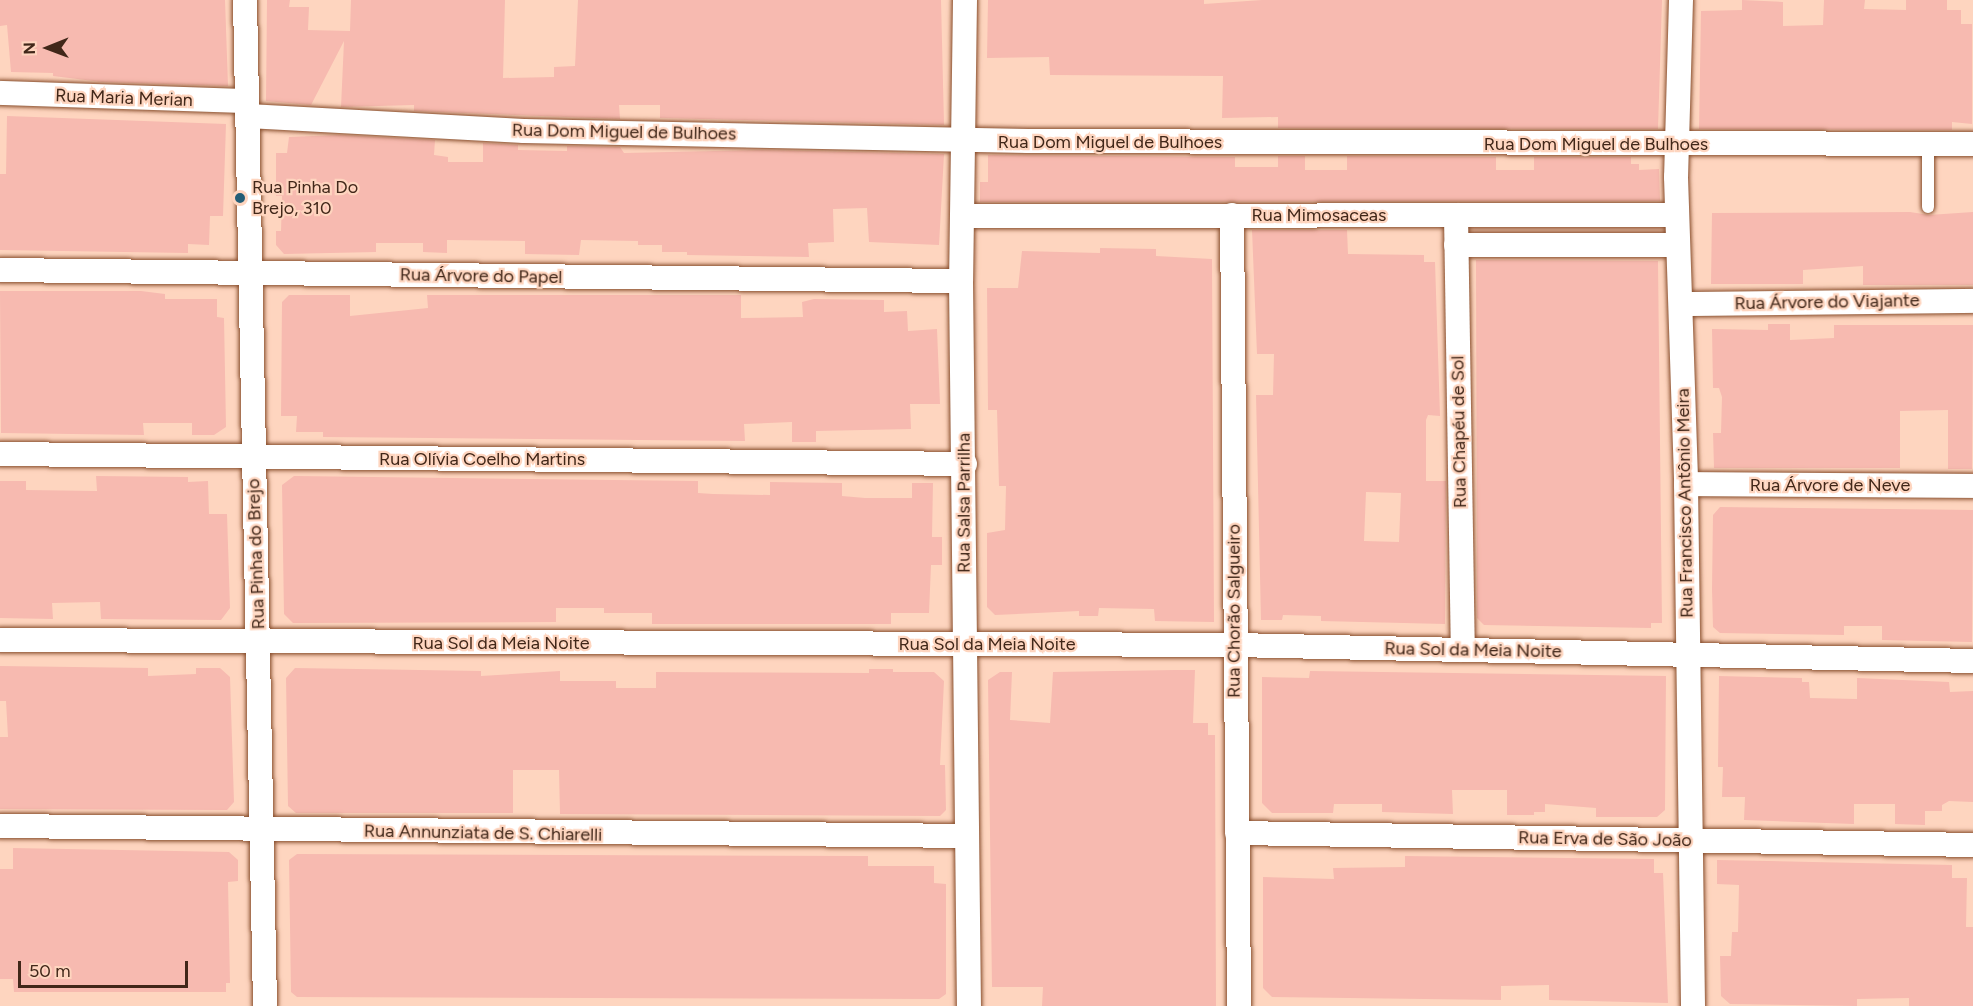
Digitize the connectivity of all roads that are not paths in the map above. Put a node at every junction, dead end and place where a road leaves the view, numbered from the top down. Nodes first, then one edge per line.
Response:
1 (245, 0) edge
2 (965, 0) edge
3 (1681, 0) edge
4 (0, 93) edge
5 (248, 109) junction
6 (962, 139) junction
7 (1928, 143) junction
8 (1676, 144) junction
9 (1973, 144) edge
10 (1928, 207) dead end
11 (1456, 214) junction
12 (1677, 214) junction
13 (1232, 215) junction
14 (962, 216) junction
15 (1456, 245) junction
16 (1678, 245) junction
17 (0, 270) edge
18 (249, 274) junction
19 (961, 281) junction
20 (1973, 301) edge
21 (1681, 304) junction
22 (0, 454) edge
23 (254, 459) junction
24 (965, 464) junction
25 (1686, 484) junction
26 (1973, 486) edge
27 (0, 640) edge
28 (259, 643) junction
29 (965, 644) junction
30 (1234, 645) junction
31 (1463, 650) junction
32 (1688, 656) junction
33 (1973, 661) edge
34 (0, 826) edge
35 (263, 831) junction
36 (1237, 833) junction
37 (967, 836) junction
38 (1690, 840) junction
39 (1973, 845) edge
40 (265, 1006) edge
41 (969, 1006) edge
42 (1239, 1006) edge
43 (1693, 1006) edge

1 - 5 street, Rua Pinha do Brejo
2 - 6 street, Rua Salsa Parrilha
3 - 8 street, Rua Francisco Antônio Meira
4 - 5 street, Rua Maria Merian
5 - 6 street, Rua Dom Miguel de Bulhoes
5 - 18 street, Rua Pinha do Brejo
6 - 8 street, Rua Dom Miguel de Bulhoes
6 - 14 street, Rua Salsa Parrilha
7 - 8 street, Rua Dom Miguel de Bulhoes
7 - 9 street, Rua Dom Miguel de Bulhoes
7 - 10 lane
8 - 12 street, Rua Francisco Antônio Meira
11 - 12 street, Rua Mimosaceas
11 - 13 street, Rua Mimosaceas
11 - 15 street, Rua Chapéu de Sol
12 - 16 street, Rua Francisco Antônio Meira
13 - 14 street, Rua Mimosaceas
13 - 30 street, Rua Chorão Salgueiro
14 - 19 street, Rua Salsa Parrilha
15 - 16 street
15 - 31 street, Rua Chapéu de Sol
16 - 21 street, Rua Francisco Antônio Meira
17 - 18 street, Rua Árvore do Papel
18 - 19 street, Rua Árvore do Papel
18 - 23 street, Rua Pinha do Brejo
19 - 24 street, Rua Salsa Parrilha
20 - 21 street, Rua Árvore do Viajante
21 - 25 street, Rua Francisco Antônio Meira
22 - 23 street, Rua Olívia Coelho Martins
23 - 24 street, Rua Olívia Coelho Martins
23 - 28 street, Rua Pinha do Brejo
24 - 29 street, Rua Salsa Parrilha
25 - 26 street, Rua Árvore de Neve
25 - 32 street, Rua Francisco Antônio Meira
27 - 28 street, Rua Sol da Meia Noite
28 - 29 street, Rua Sol da Meia Noite
28 - 35 street, Rua Pinha do Brejo
29 - 30 street, Rua Sol da Meia Noite
29 - 37 street, Rua Salsa Parrilha
30 - 31 street, Rua Sol da Meia Noite
30 - 36 street, Rua Chorão Salgueiro
31 - 32 street, Rua Sol da Meia Noite
32 - 33 street, Rua Sol da Meia Noite
32 - 38 street, Rua Francisco Antônio Meira
34 - 35 street, Rua Annunziata de S. Chiarelli
35 - 37 street, Rua Annunziata de S. Chiarelli
35 - 40 street, Rua Pinha do Brejo
36 - 38 street, Rua Erva de São João
36 - 42 street, Rua Chorão Salgueiro
37 - 41 street, Rua Salsa Parrilha
38 - 39 street, Rua Erva de São João
38 - 43 street, Rua Francisco Antônio Meira

